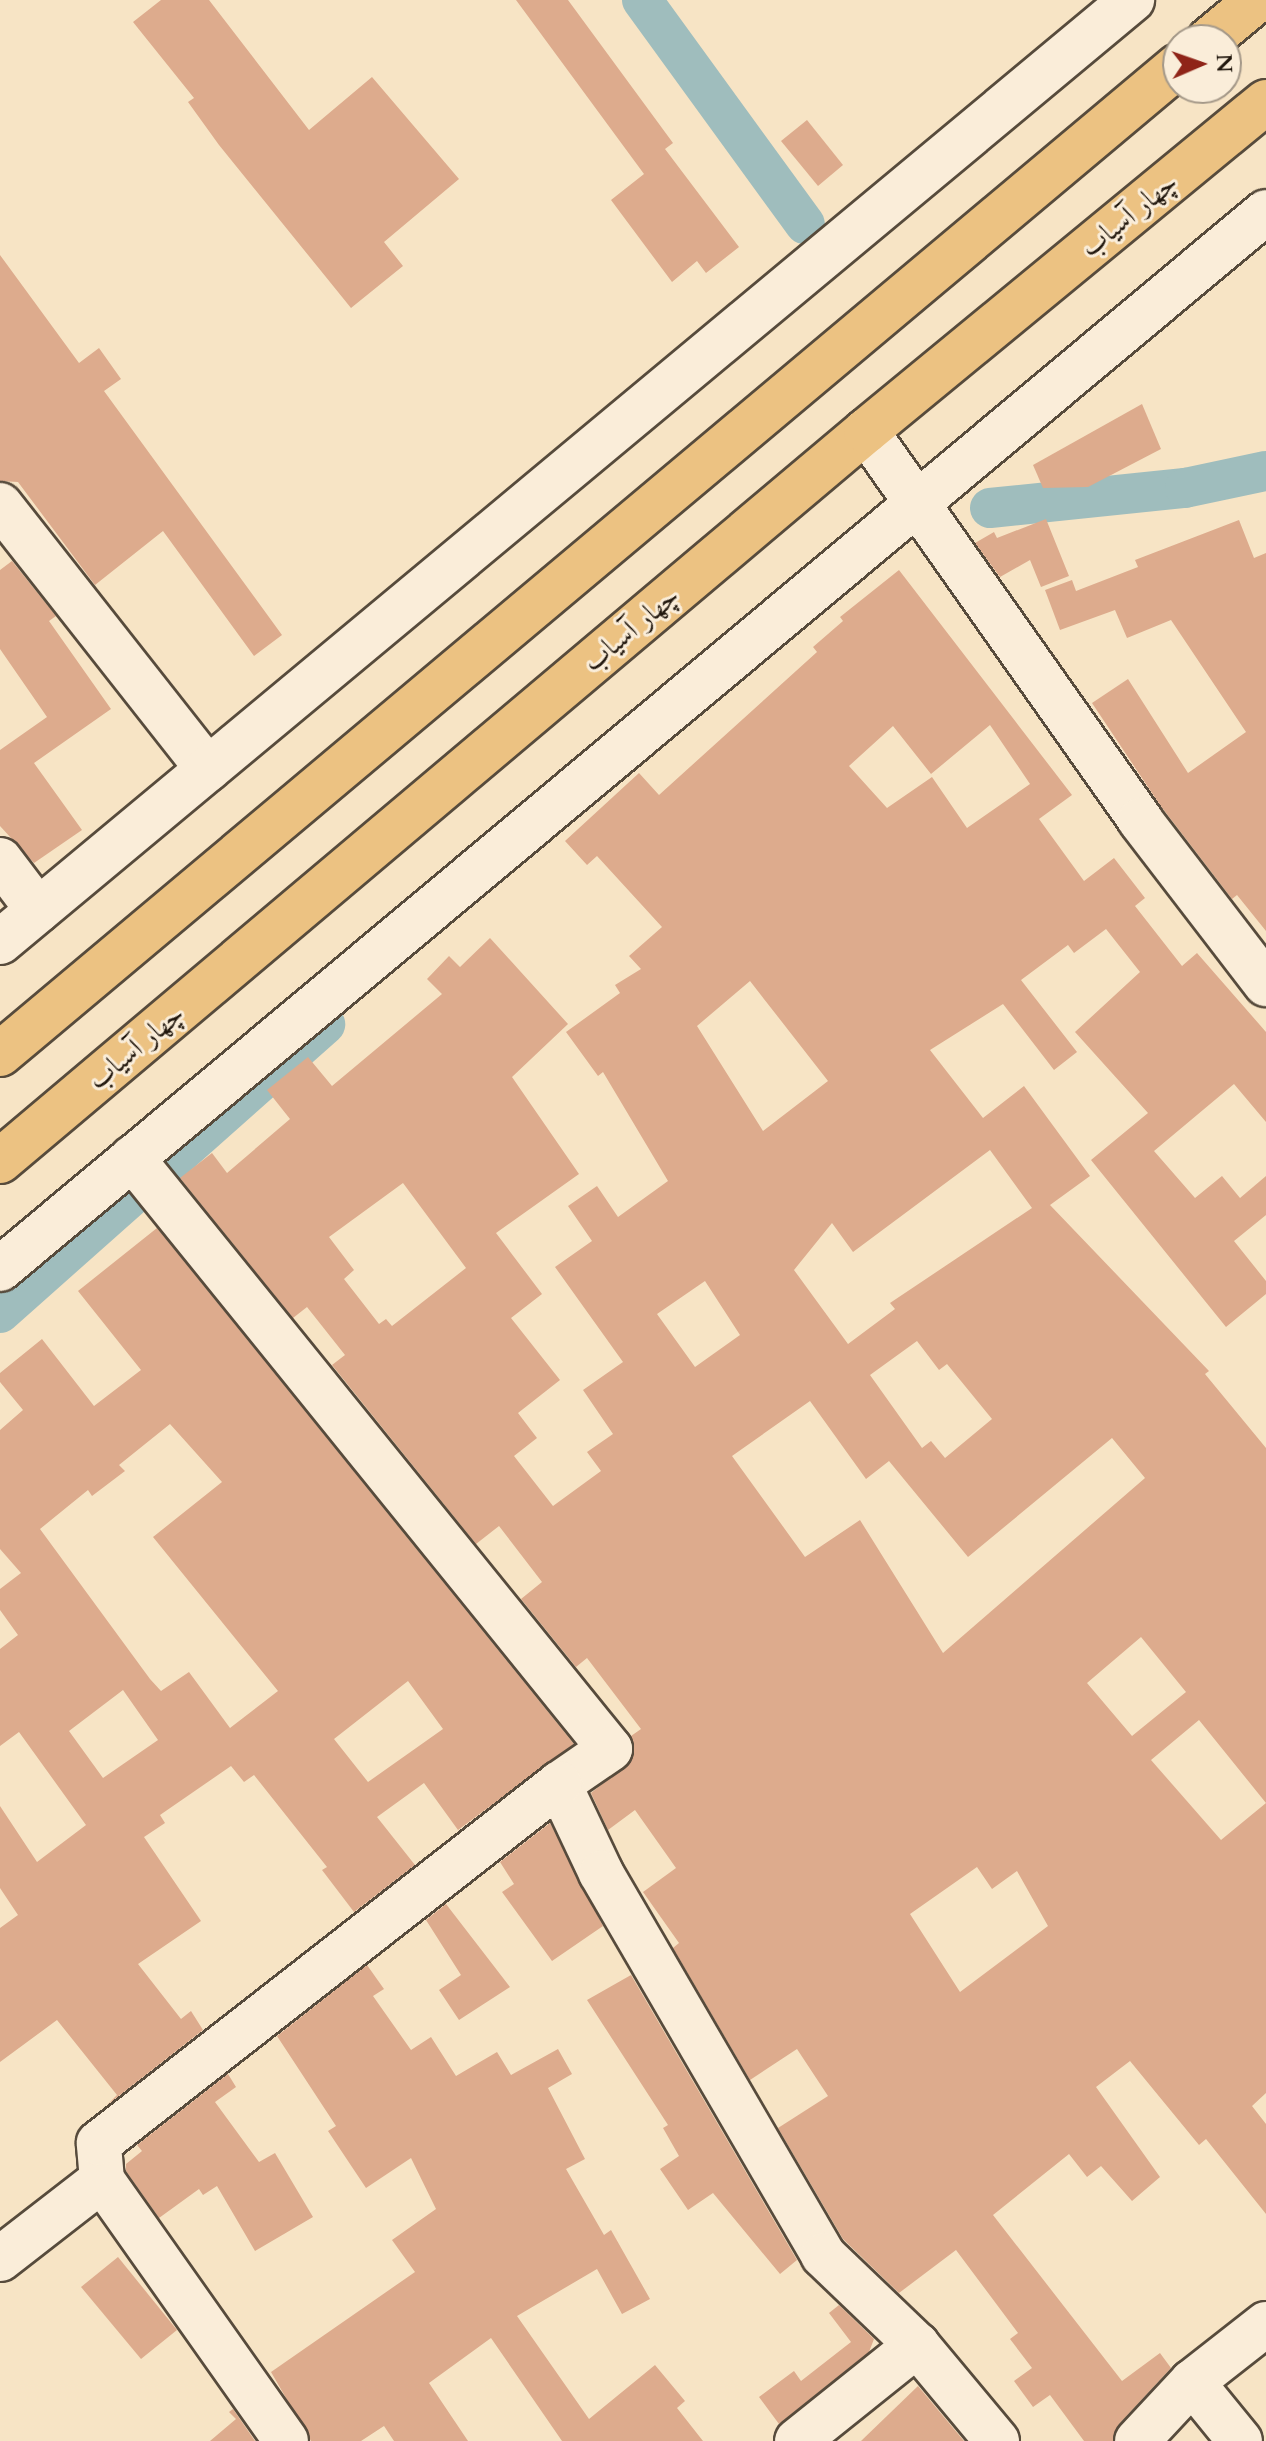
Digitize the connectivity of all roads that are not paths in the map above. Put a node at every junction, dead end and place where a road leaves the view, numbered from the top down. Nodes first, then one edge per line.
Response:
1 (1132, 0) edge
2 (1257, 0) edge
3 (1228, 24) edge
4 (1162, 79) edge
5 (1266, 102) edge
6 (1266, 212) edge
7 (866, 431) junction
8 (916, 501) junction
9 (0, 505) edge
10 (208, 769) junction
11 (0, 860) edge
12 (38, 910) junction
13 (0, 942) edge
14 (1266, 984) edge
15 (0, 1054) edge
16 (0, 1161) edge
17 (145, 1174) junction
18 (0, 1269) edge
19 (559, 1784) junction
20 (102, 2180) junction
21 (0, 2259) edge
22 (1266, 2324) edge
23 (917, 2345) junction
24 (1192, 2382) junction
25 (800, 2440) edge
26 (286, 2441) edge
27 (997, 2441) edge
28 (1137, 2441) edge
29 (1240, 2441) edge

1 - 10 street
2 - 3 highway
4 - 15 highway
5 - 7 highway, چهار آسیاب
6 - 8 street
7 - 8 street
7 - 16 highway, چهار آسیاب
8 - 14 street
8 - 17 street
9 - 10 street
10 - 12 street
11 - 12 street
12 - 13 street
17 - 18 street
17 - 19 street
19 - 20 street
19 - 23 street
20 - 21 street
20 - 26 street
22 - 24 street
23 - 25 street
23 - 27 street
24 - 28 street
24 - 29 street

